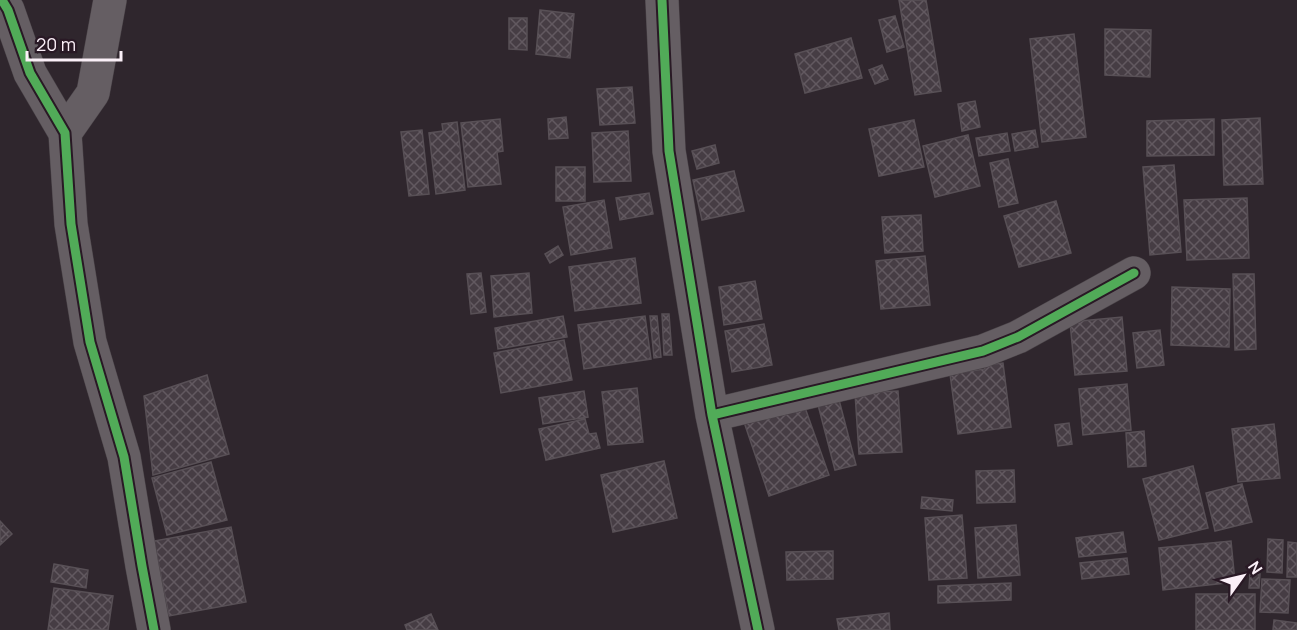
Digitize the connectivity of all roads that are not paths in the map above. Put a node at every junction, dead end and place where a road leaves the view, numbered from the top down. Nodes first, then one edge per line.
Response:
1 (2, 0) edge
2 (110, 0) edge
3 (662, 0) edge
4 (65, 133) junction
5 (1134, 273) dead end
6 (712, 415) junction
7 (154, 630) edge
8 (758, 630) edge

1 - 4 street
2 - 4 street
3 - 6 street
4 - 7 street
5 - 6 street
6 - 8 street

